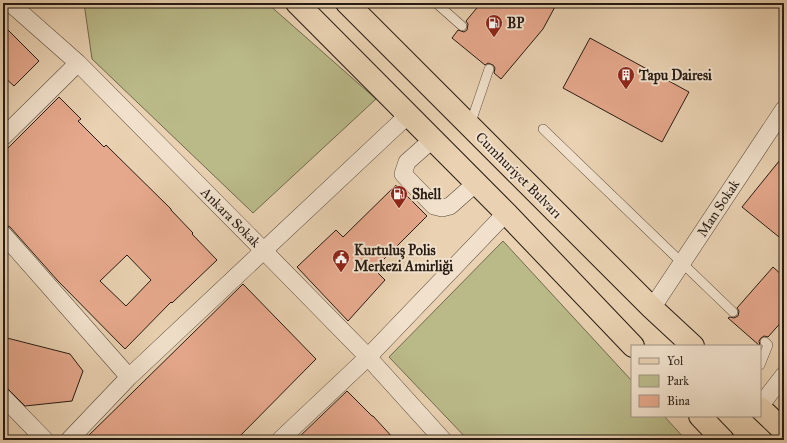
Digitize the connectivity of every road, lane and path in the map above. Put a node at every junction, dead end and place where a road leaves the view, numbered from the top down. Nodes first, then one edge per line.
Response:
1 (10, 3) edge
2 (297, 3) edge
3 (347, 3) edge
4 (436, 3) edge
5 (462, 26) dead end
6 (78, 63) junction
7 (489, 69) dead end
8 (784, 109) edge
9 (408, 114) junction
10 (470, 126) junction
11 (543, 130) dead end
12 (3, 137) edge
13 (433, 139) junction
14 (476, 183) junction
15 (506, 213) junction
16 (3, 234) edge
17 (263, 250) junction
18 (682, 264) junction
19 (652, 308) junction
20 (733, 312) dead end
21 (765, 342) dead end
22 (632, 345) edge
23 (692, 345) edge
24 (368, 357) junction
25 (761, 362) edge
26 (784, 375) edge
27 (129, 377) junction
28 (3, 397) edge
29 (761, 406) edge
30 (761, 408) edge
31 (701, 417) edge
32 (784, 431) edge
33 (45, 440) edge
34 (69, 440) edge
35 (280, 440) edge
36 (443, 440) edge
37 (723, 440) edge

1 - 6 street, Ankara Sokak
2 - 9 main road
3 - 10 main road, Cumhuriyet Bulvarı
4 - 5 lane
6 - 12 street
6 - 17 street, Ankara Sokak
7 - 10 lane
8 - 18 street, Man Sokak
9 - 13 main road
9 - 17 street
10 - 19 main road, Cumhuriyet Bulvarı
11 - 18 lane
13 - 14 main road
13 - 14 street
14 - 15 main road
15 - 22 main road
15 - 24 street
16 - 27 street
17 - 24 street, Ankara Sokak
17 - 27 street
18 - 19 street, Man Sokak
18 - 20 lane
19 - 23 main road, Cumhuriyet Bulvarı
21 - 25 lane
24 - 35 street
24 - 36 street, Ankara Sokak
26 - 29 street
27 - 34 street
28 - 33 street
30 - 32 main road
31 - 37 main road

